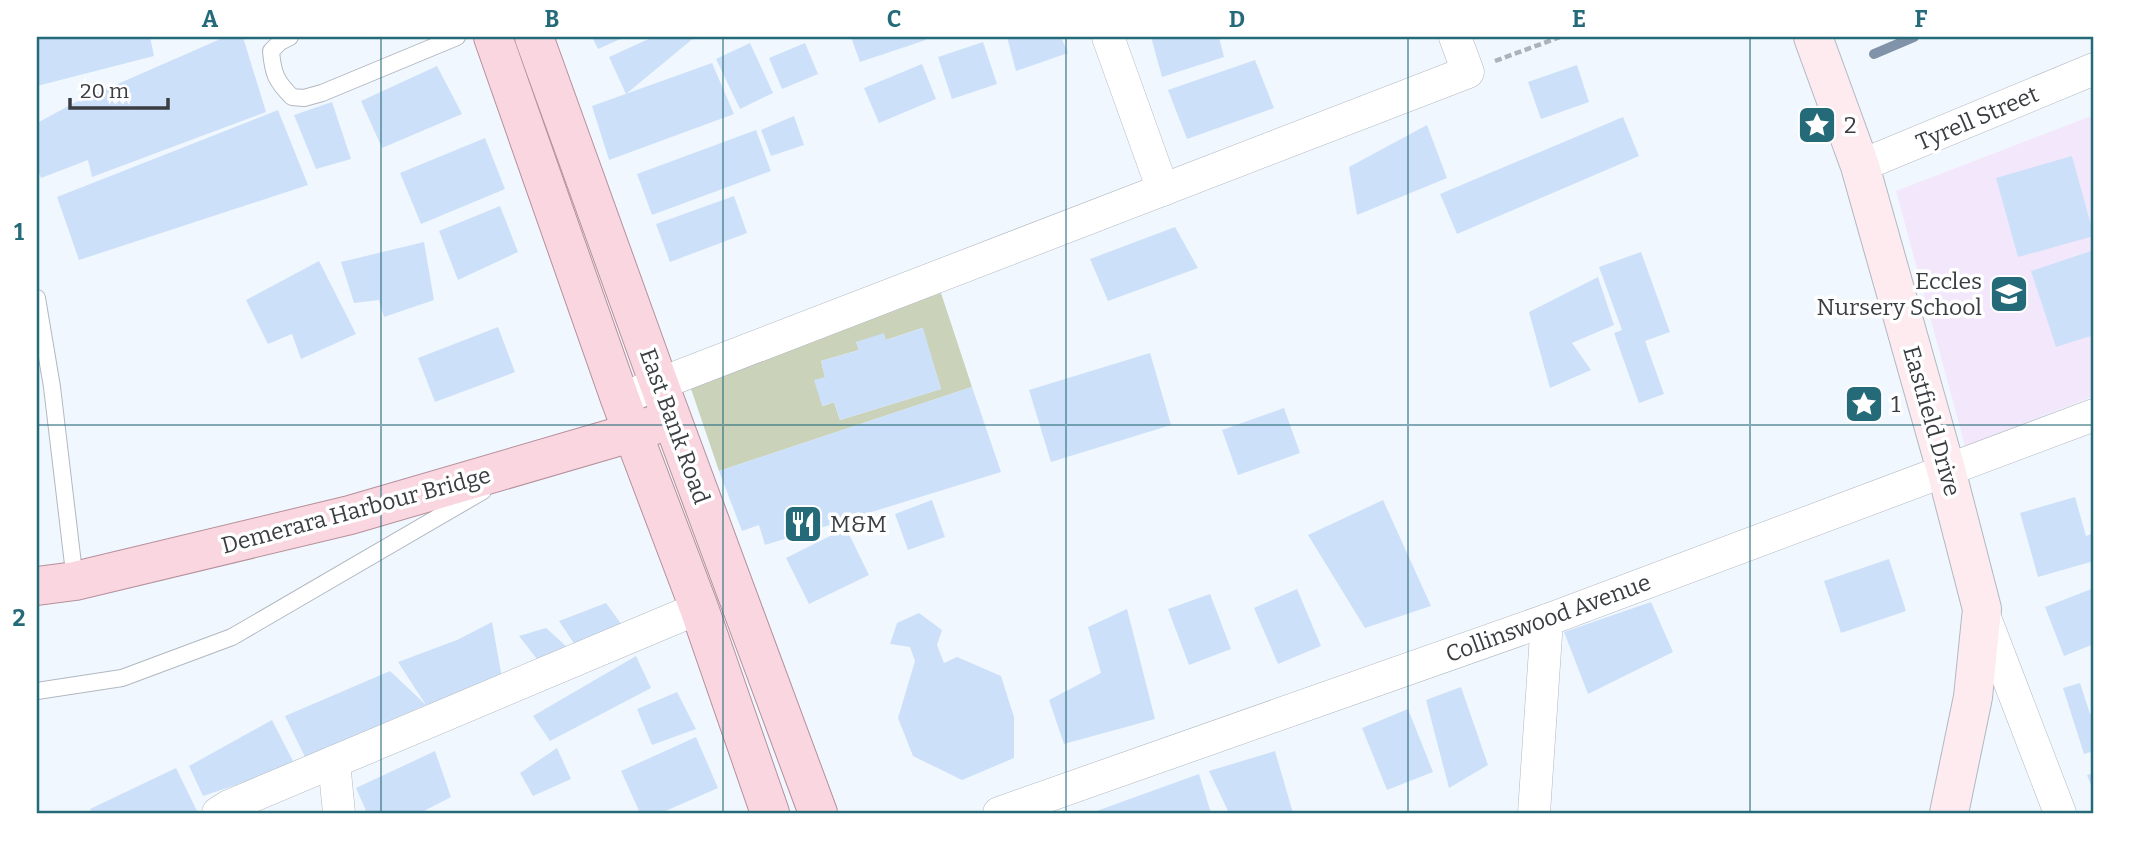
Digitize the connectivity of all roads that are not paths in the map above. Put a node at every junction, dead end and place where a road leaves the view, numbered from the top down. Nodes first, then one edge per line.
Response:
1 (290, 37) edge
2 (457, 37) edge
3 (494, 37) edge
4 (534, 37) edge
5 (1108, 37) edge
6 (1455, 37) edge
7 (1813, 37) edge
8 (2094, 69) edge
9 (1860, 166) junction
10 (1163, 190) junction
11 (37, 298) edge
12 (666, 401) junction
13 (2094, 415) edge
14 (627, 416) junction
15 (531, 463) junction
16 (1946, 470) junction
17 (75, 581) junction
18 (37, 586) edge
19 (699, 608) junction
20 (1982, 609) junction
21 (1547, 620) junction
22 (37, 691) edge
23 (334, 762) junction
24 (218, 813) edge
25 (339, 813) edge
26 (770, 813) edge
27 (818, 813) edge
28 (999, 813) edge
29 (1534, 813) edge
30 (1949, 813) edge
31 (2060, 813) edge

1 - 2 lane
3 - 14 main road, East Bank Road
4 - 12 main road, East Bank Road
5 - 10 street
6 - 10 street
7 - 9 street, Eastfield Drive
8 - 9 street, Tyrell Street
9 - 16 street, Eastfield Drive
10 - 12 street
11 - 17 lane
12 - 14 main road, Demerara Harbour Bridge
12 - 27 main road, East Bank Road
13 - 16 street, Collinswood Avenue
14 - 15 main road, Demerara Harbour Bridge
14 - 19 main road, East Bank Road
15 - 17 main road, Demerara Harbour Bridge
15 - 22 lane
16 - 20 street, Eastfield Drive
16 - 21 street, Collinswood Avenue
17 - 18 main road, Demerara Harbour Bridge
19 - 23 street
19 - 26 main road, East Bank Road
20 - 30 street, Eastfield Drive
20 - 31 street
21 - 28 street, Collinswood Avenue
21 - 29 street
23 - 24 street
23 - 25 street

